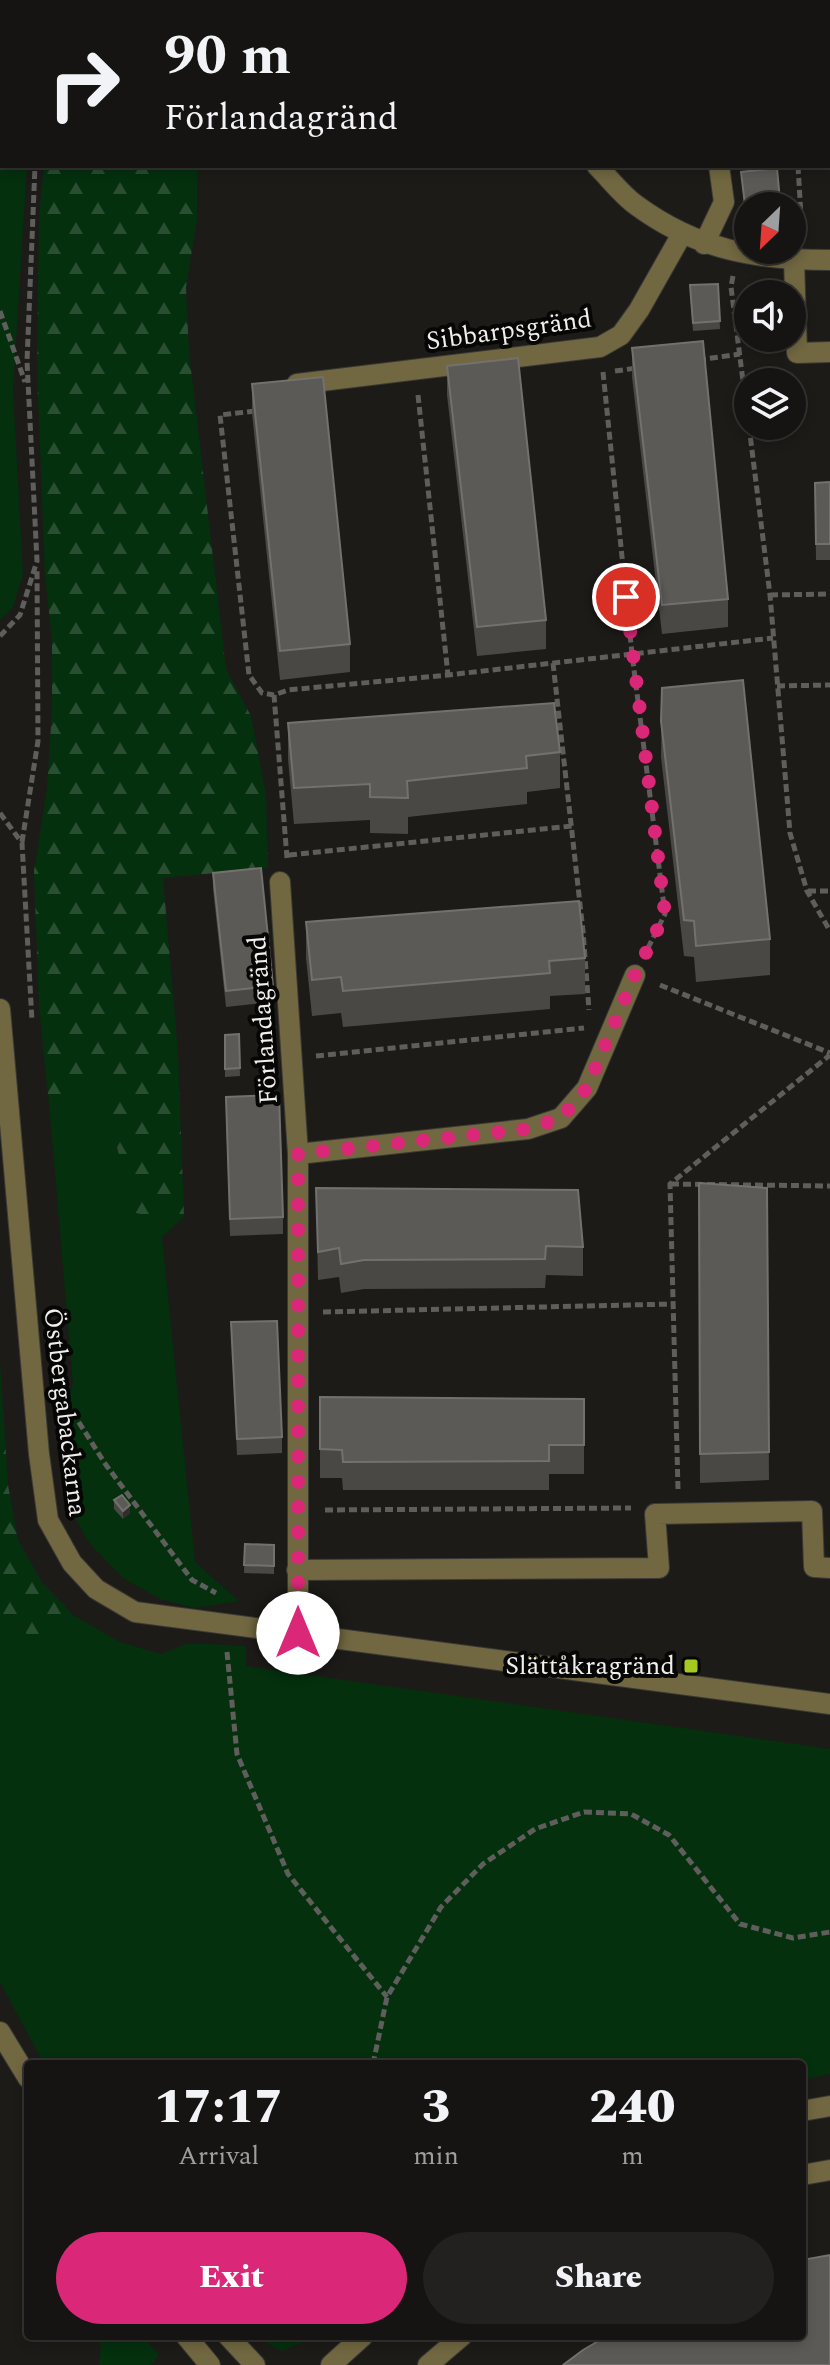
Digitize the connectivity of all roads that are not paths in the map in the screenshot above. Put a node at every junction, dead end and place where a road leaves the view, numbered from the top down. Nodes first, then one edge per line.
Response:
1 (599, 168) edge
2 (719, 168) edge
3 (682, 234) junction
4 (704, 244) junction
5 (734, 251) edge
6 (806, 260) edge
7 (830, 260) edge
8 (794, 264) edge
9 (830, 352) edge
10 (285, 385) edge
11 (280, 882) road end
12 (635, 975) road end
13 (0, 1009) edge
14 (298, 1154) junction
15 (830, 1568) edge
16 (297, 1570) junction
17 (298, 1633) junction
18 (830, 1704) edge
19 (0, 2032) edge
20 (24, 2071) edge
21 (830, 2106) edge
22 (806, 2110) edge
23 (830, 2170) edge
24 (806, 2174) edge
25 (189, 2340) edge
26 (232, 2340) edge
27 (359, 2340) edge
28 (457, 2340) edge
29 (210, 2365) edge
30 (255, 2365) edge
31 (331, 2365) edge
32 (428, 2365) edge

1 - 3 street
2 - 4 street
3 - 4 street
3 - 10 street, Sibbarpsgränd
4 - 5 street
6 - 7 street
8 - 9 street
11 - 14 street, Förlandagränd
12 - 14 street
13 - 17 street, Östbergabackarna
14 - 16 street, Förlandagränd
15 - 16 street
16 - 17 street, Förlandagränd
17 - 18 street, Östbergabackarna
19 - 20 street
21 - 22 street
23 - 24 street
25 - 29 street
26 - 30 street
27 - 31 street
28 - 32 street

